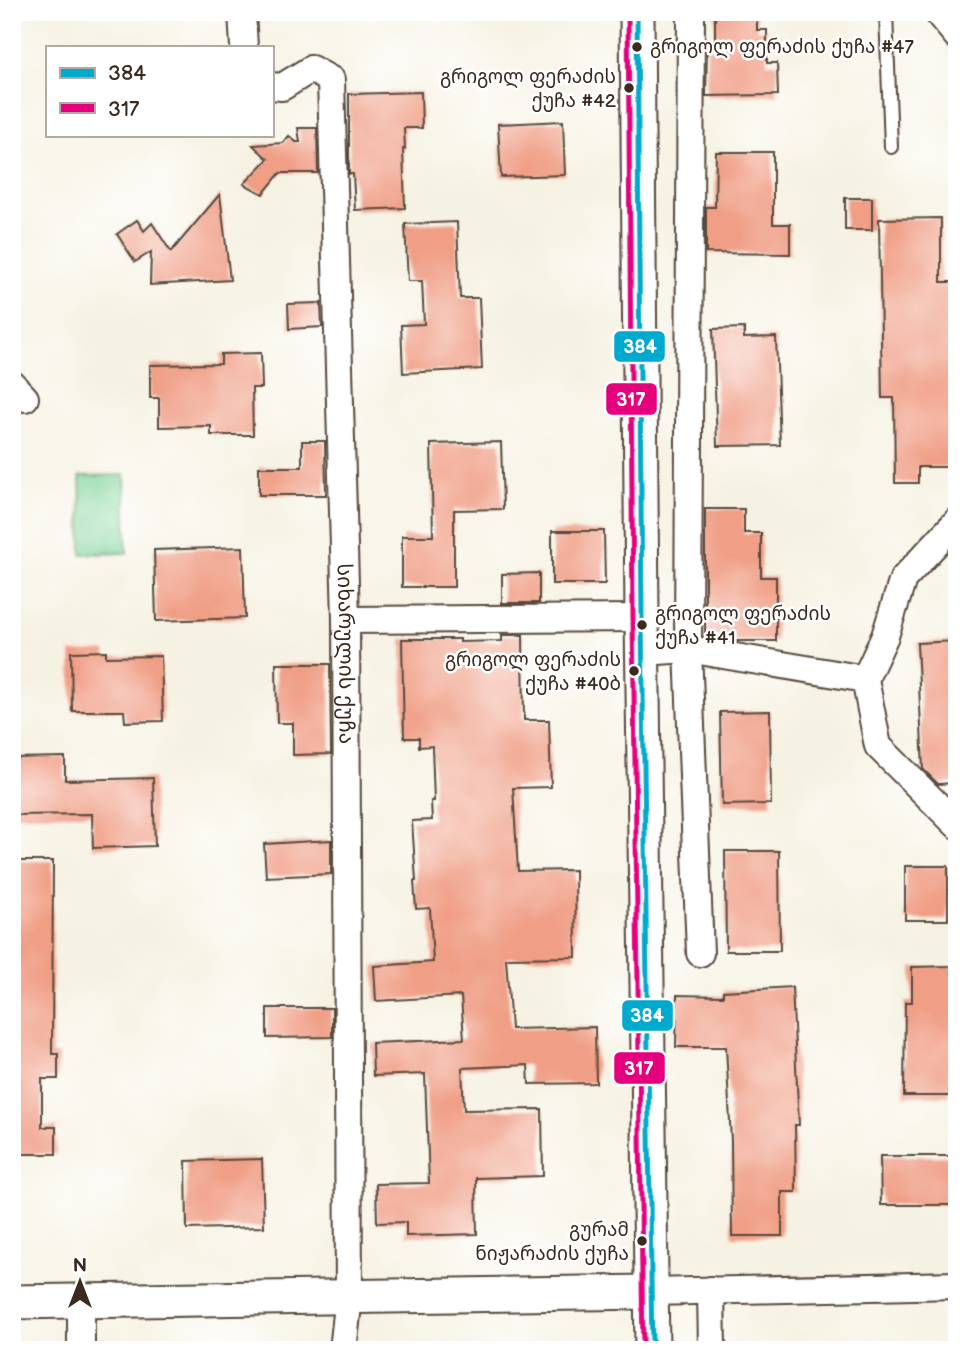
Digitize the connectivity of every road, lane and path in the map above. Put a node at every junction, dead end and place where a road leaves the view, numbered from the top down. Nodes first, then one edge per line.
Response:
1 (243, 12) edge
2 (637, 12) edge
3 (691, 12) edge
4 (886, 12) edge
5 (937, 12) edge
6 (957, 36) edge
7 (244, 46) edge
8 (273, 86) edge
9 (891, 147) dead end
10 (957, 521) edge
11 (642, 618) junction
12 (346, 620) junction
13 (688, 649) junction
14 (643, 652) junction
15 (865, 679) junction
16 (957, 825) edge
17 (700, 953) dead end
18 (957, 1285) edge
19 (710, 1290) junction
20 (650, 1292) junction
21 (349, 1296) junction
22 (81, 1301) junction
23 (12, 1302) edge
24 (81, 1350) edge
25 (343, 1350) edge
26 (652, 1350) edge
27 (712, 1350) edge

1 - 7 street
2 - 11 street
3 - 13 street
4 - 9 lane
5 - 6 street
8 - 12 street, სიხარულის ქუჩა
10 - 15 street
11 - 12 street
11 - 14 street
12 - 21 street, სიხარულის ქუჩა
13 - 14 street
13 - 15 street
13 - 17 street
14 - 20 street
15 - 16 street
18 - 19 street
19 - 20 street
19 - 27 street
20 - 21 street
20 - 26 street
21 - 22 street
21 - 25 street, სიხარულის ქუჩა
22 - 23 street
22 - 24 street

